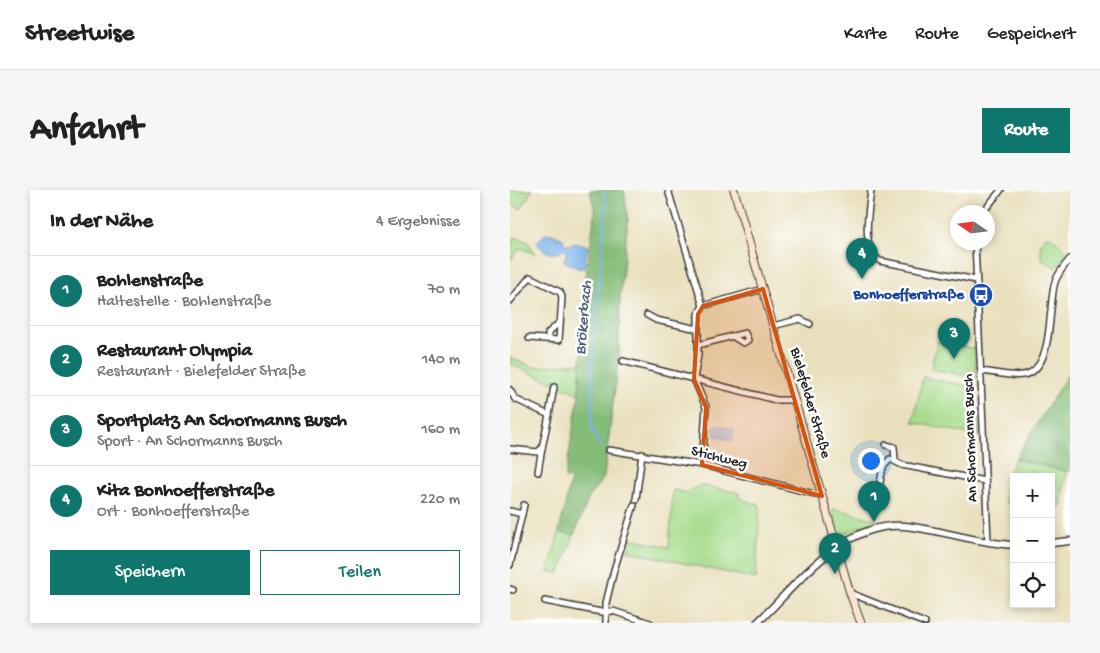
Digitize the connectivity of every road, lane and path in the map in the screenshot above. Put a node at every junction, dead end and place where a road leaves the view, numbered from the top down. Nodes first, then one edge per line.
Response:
1 (668, 190) edge
2 (734, 190) edge
3 (871, 190) edge
4 (1001, 190) edge
5 (989, 205) edge
6 (975, 250) edge
7 (1070, 259) edge
8 (976, 280) junction
9 (763, 289) junction
10 (510, 301) edge
11 (703, 306) junction
12 (647, 315) dead end
13 (560, 322) junction
14 (810, 324) dead end
15 (773, 326) junction
16 (698, 329) junction
17 (732, 336) dead end
18 (529, 338) dead end
19 (548, 340) junction
20 (698, 344) junction
21 (623, 361) dead end
22 (981, 371) junction
23 (694, 379) junction
24 (554, 387) dead end
25 (510, 390) edge
26 (794, 400) junction
27 (549, 415) junction
28 (886, 445) dead end
29 (542, 448) junction
30 (510, 449) edge
31 (609, 450) dead end
32 (642, 454) junction
33 (892, 459) junction
34 (702, 465) junction
35 (538, 472) dead end
36 (985, 481) junction
37 (878, 493) dead end
38 (822, 496) junction
39 (636, 499) dead end
40 (524, 505) dead end
41 (634, 505) dead end
42 (510, 511) edge
43 (522, 514) junction
44 (1070, 541) edge
45 (988, 542) junction
46 (1055, 543) edge
47 (1010, 545) edge
48 (837, 546) junction
49 (510, 565) edge
50 (850, 593) junction
51 (545, 600) dead end
52 (607, 611) junction
53 (606, 623) edge
54 (650, 623) edge
55 (757, 623) edge
56 (861, 623) edge
57 (925, 623) edge

1 - 11 street
2 - 9 main road, Bielefelder Straße
3 - 8 street
4 - 5 street
6 - 8 street, An Schormanns Busch
7 - 22 street
8 - 22 street, An Schormanns Busch
9 - 11 street
9 - 15 main road, Bielefelder Straße
10 - 13 street
11 - 16 street
12 - 16 street
13 - 19 street
13 - 19 street
14 - 15 street
15 - 26 main road, Bielefelder Straße
16 - 20 street
17 - 20 street
18 - 19 street
20 - 23 street
21 - 23 street
22 - 36 street, An Schormanns Busch
23 - 26 street
23 - 34 street
24 - 27 street
25 - 27 street
26 - 38 main road, Bielefelder Straße
27 - 29 street
28 - 33 street
29 - 30 street
29 - 35 street
31 - 32 street, Stichweg
32 - 34 street, Stichweg
32 - 39 street
33 - 36 street
33 - 37 street
34 - 38 street, Stichweg
36 - 45 street, An Schormanns Busch
38 - 48 main road, Bielefelder Straße
40 - 43 street
41 - 52 street
42 - 43 street
43 - 49 street
44 - 46 street
45 - 47 street
45 - 48 street
48 - 50 main road, Bielefelder Straße
48 - 55 street
50 - 56 main road, Bielefelder Straße
50 - 57 street
51 - 52 street
52 - 53 street
52 - 54 street

